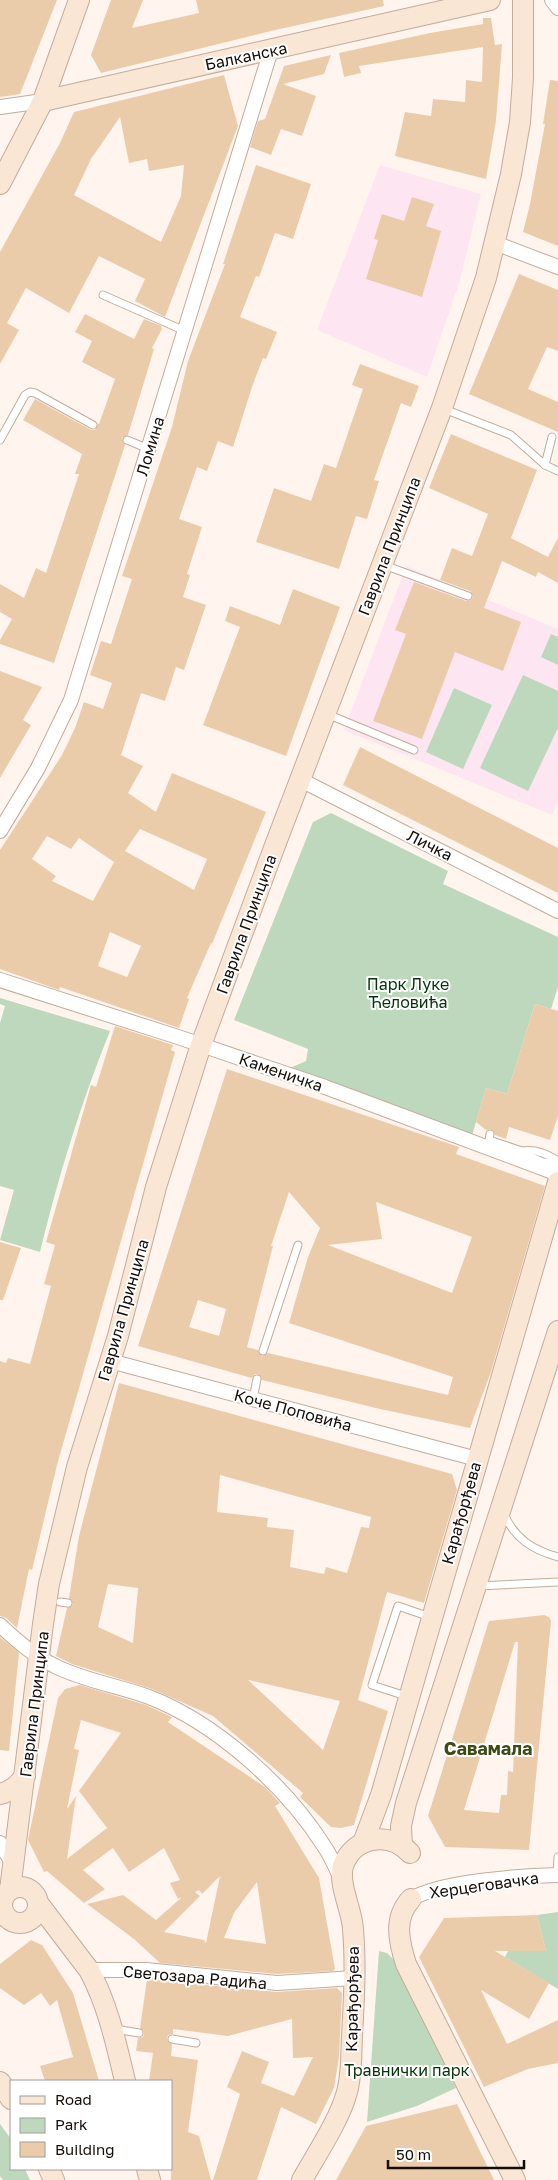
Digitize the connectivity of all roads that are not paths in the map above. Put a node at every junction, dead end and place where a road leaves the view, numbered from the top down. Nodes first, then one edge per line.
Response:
1 (79, 0) edge
2 (490, 0) edge
3 (523, 0) edge
4 (552, 0) edge
5 (558, 8) edge
6 (271, 50) junction
7 (43, 101) junction
8 (0, 106) edge
9 (0, 184) edge
10 (495, 243) junction
11 (558, 268) edge
12 (103, 295) dead end
13 (185, 331) junction
14 (442, 408) junction
15 (93, 425) dead end
16 (552, 437) dead end
17 (0, 440) edge
18 (127, 440) dead end
19 (149, 449) junction
20 (545, 465) junction
21 (558, 470) edge
22 (382, 564) junction
23 (468, 596) dead end
24 (326, 714) junction
25 (414, 750) dead end
26 (301, 780) junction
27 (0, 831) edge
28 (558, 911) edge
29 (0, 980) edge
30 (201, 1045) junction
31 (490, 1134) dead end
32 (558, 1163) edge
33 (558, 1174) edge
34 (558, 1182) edge
35 (298, 1245) dead end
36 (558, 1331) edge
37 (263, 1351) dead end
38 (110, 1361) junction
39 (257, 1379) dead end
40 (253, 1399) junction
41 (477, 1459) junction
42 (502, 1510) junction
43 (558, 1557) edge
44 (558, 1582) edge
45 (476, 1587) junction
46 (432, 1618) junction
47 (0, 1625) edge
48 (38, 1657) junction
49 (409, 1697) junction
50 (26, 1776) junction
51 (0, 1794) edge
52 (0, 1843) edge
53 (363, 1843) junction
54 (558, 1857) edge
55 (13, 1864) junction
56 (558, 1875) edge
57 (344, 1888) junction
58 (25, 1894) junction
59 (407, 1904) joint
60 (9, 1920) edge
61 (56, 1928) junction
62 (89, 1970) junction
63 (354, 1978) junction
64 (112, 2028) junction
65 (139, 2033) dead end
66 (172, 2039) dead end
67 (196, 2043) dead end
68 (125, 2080) edge
69 (0, 2082) edge
70 (10, 2098) edge
71 (302, 2180) edge
72 (515, 2180) edge

1 - 7 street
2 - 6 street, Балканска
3 - 10 street, Гаврила Принципа
4 - 5 street
6 - 7 street, Балканска
6 - 13 street, Ломина
7 - 8 street, Балканска
7 - 9 street
10 - 11 street
10 - 14 street, Гаврила Принципа
12 - 13 lane
13 - 19 street, Ломина
14 - 20 lane
14 - 22 street, Гаврила Принципа
15 - 17 lane
16 - 20 lane
18 - 19 lane
19 - 27 street, Ломина
20 - 21 lane
22 - 23 lane
22 - 24 street, Гаврила Принципа
24 - 25 lane
24 - 26 street, Гаврила Принципа
26 - 28 street, Личка
26 - 30 street, Гаврила Принципа
29 - 30 street, Каменичка
30 - 33 street, Каменичка
30 - 38 street, Гаврила Принципа
31 - 32 lane
34 - 41 street, Карађорђева
35 - 37 lane
36 - 42 street
38 - 40 street, Коче Поповића
38 - 48 street, Гаврила Принципа
39 - 40 lane
40 - 41 street, Коче Поповића
41 - 46 street, Карађорђева
42 - 43 lane
42 - 45 street
44 - 45 lane
45 - 53 street
46 - 49 street, Карађорђева
46 - 49 lane
47 - 48 street
48 - 50 street, Гаврила Принципа
48 - 57 street
49 - 53 street, Карађорђева
50 - 51 street
50 - 55 street, Гаврила Принципа
52 - 55 street
53 - 57 street
54 - 56 lane
55 - 58 street, Гаврила Принципа
56 - 59 street, Херцеговачка
57 - 63 street, Карађорђева
58 - 60 street
58 - 60 street
58 - 61 street
59 - 72 street
60 - 61 street
61 - 62 street
62 - 63 street, Светозара Радића
62 - 64 street
63 - 71 street, Карађорђева
64 - 65 lane
64 - 68 street
66 - 67 lane
69 - 70 street

